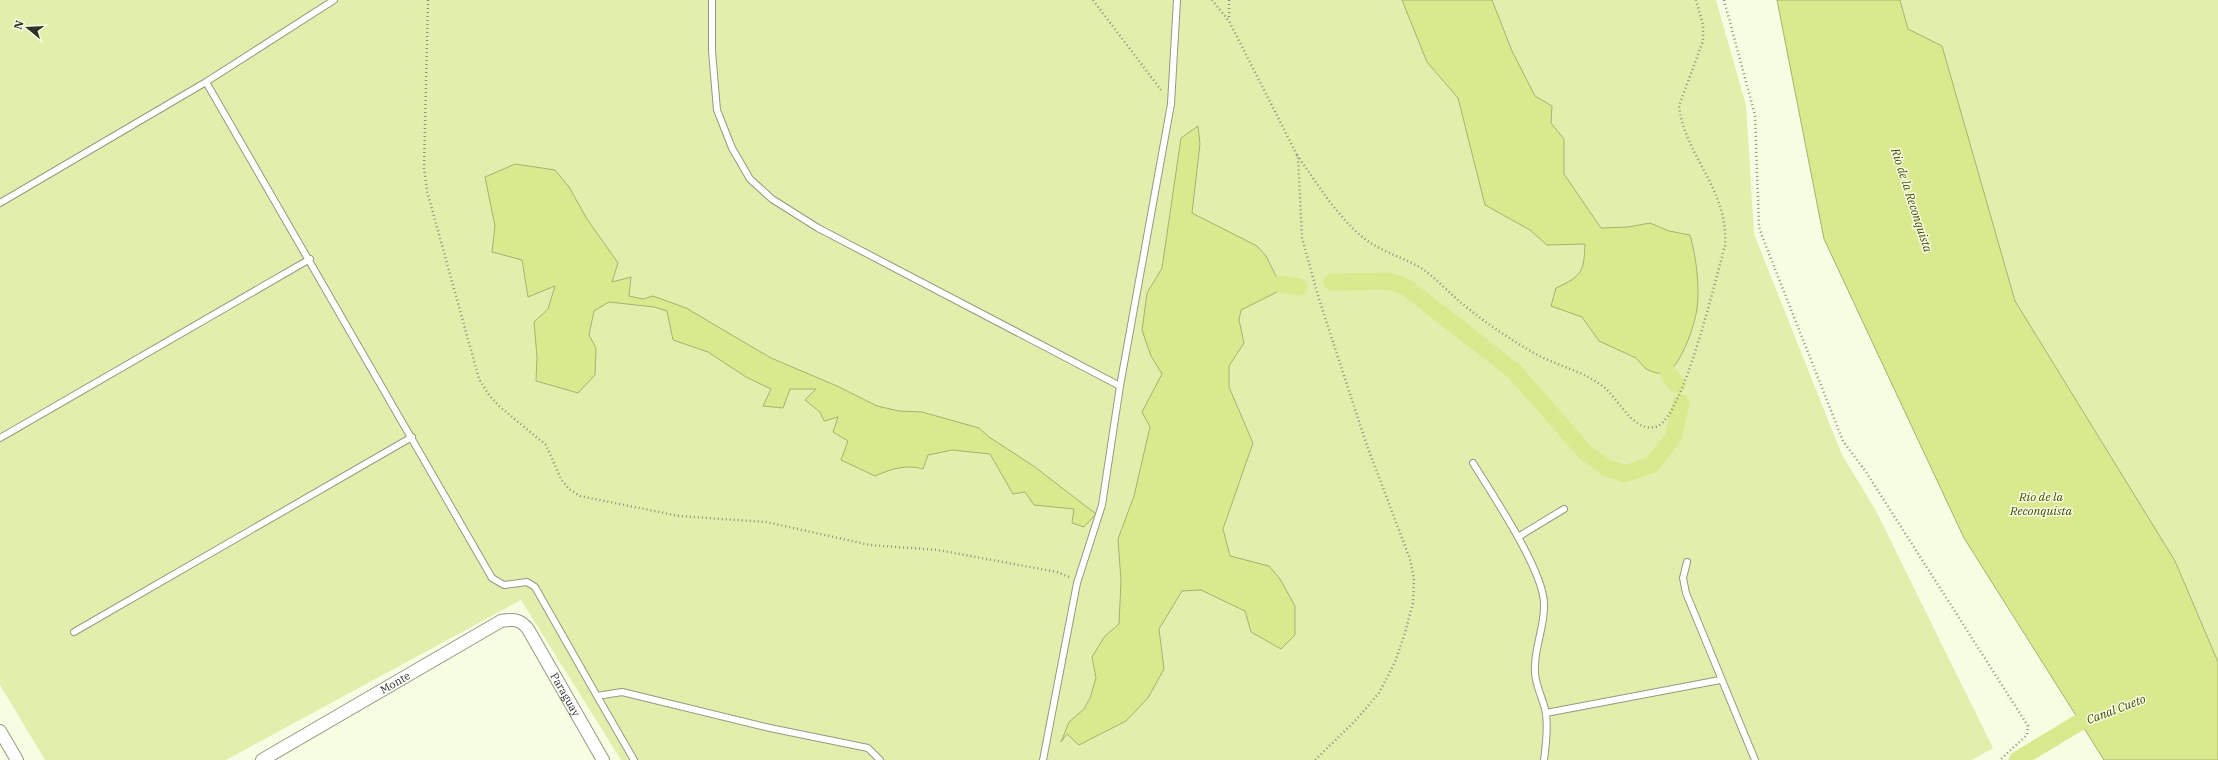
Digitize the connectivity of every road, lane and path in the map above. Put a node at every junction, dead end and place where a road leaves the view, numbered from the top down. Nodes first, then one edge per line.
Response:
1 (334, 0) edge
2 (428, 0) edge
3 (712, 0) edge
4 (1093, 0) edge
5 (1177, 0) edge
6 (1212, 0) edge
7 (1229, 0) edge
8 (1696, 0) edge
9 (1724, 0) edge
10 (1229, 21) junction
11 (206, 82) junction
12 (1172, 104) junction
13 (1297, 155) junction
14 (0, 203) edge
15 (310, 259) junction
16 (1120, 386) junction
17 (0, 438) edge
18 (412, 438) junction
19 (1473, 463) dead end
20 (1564, 508) dead end
21 (1518, 537) junction
22 (1688, 562) dead end
23 (1077, 583) junction
24 (528, 629) joint
25 (74, 632) dead end
26 (1720, 680) junction
27 (597, 696) junction
28 (1546, 713) junction
29 (0, 731) edge
30 (17, 760) edge
31 (262, 760) edge
32 (603, 760) edge
33 (634, 760) edge
34 (880, 760) edge
35 (1043, 760) edge
36 (1315, 760) edge
37 (1544, 760) edge
38 (1755, 760) edge
39 (2000, 760) edge

1 - 11 lane
2 - 23 path
3 - 16 lane
4 - 12 path
5 - 12 lane
6 - 10 path
7 - 10 path
8 - 13 path
9 - 39 path
10 - 13 path
11 - 14 lane
11 - 15 lane
12 - 16 lane
13 - 36 path
15 - 17 lane
15 - 18 lane
16 - 23 lane
18 - 25 lane
18 - 27 lane
19 - 21 lane
20 - 21 lane
21 - 28 lane
22 - 26 lane
23 - 35 lane
24 - 31 street, Monte
24 - 32 street, Paraguay
26 - 28 lane
26 - 38 lane
27 - 33 lane
27 - 34 lane
28 - 37 lane
29 - 30 street

